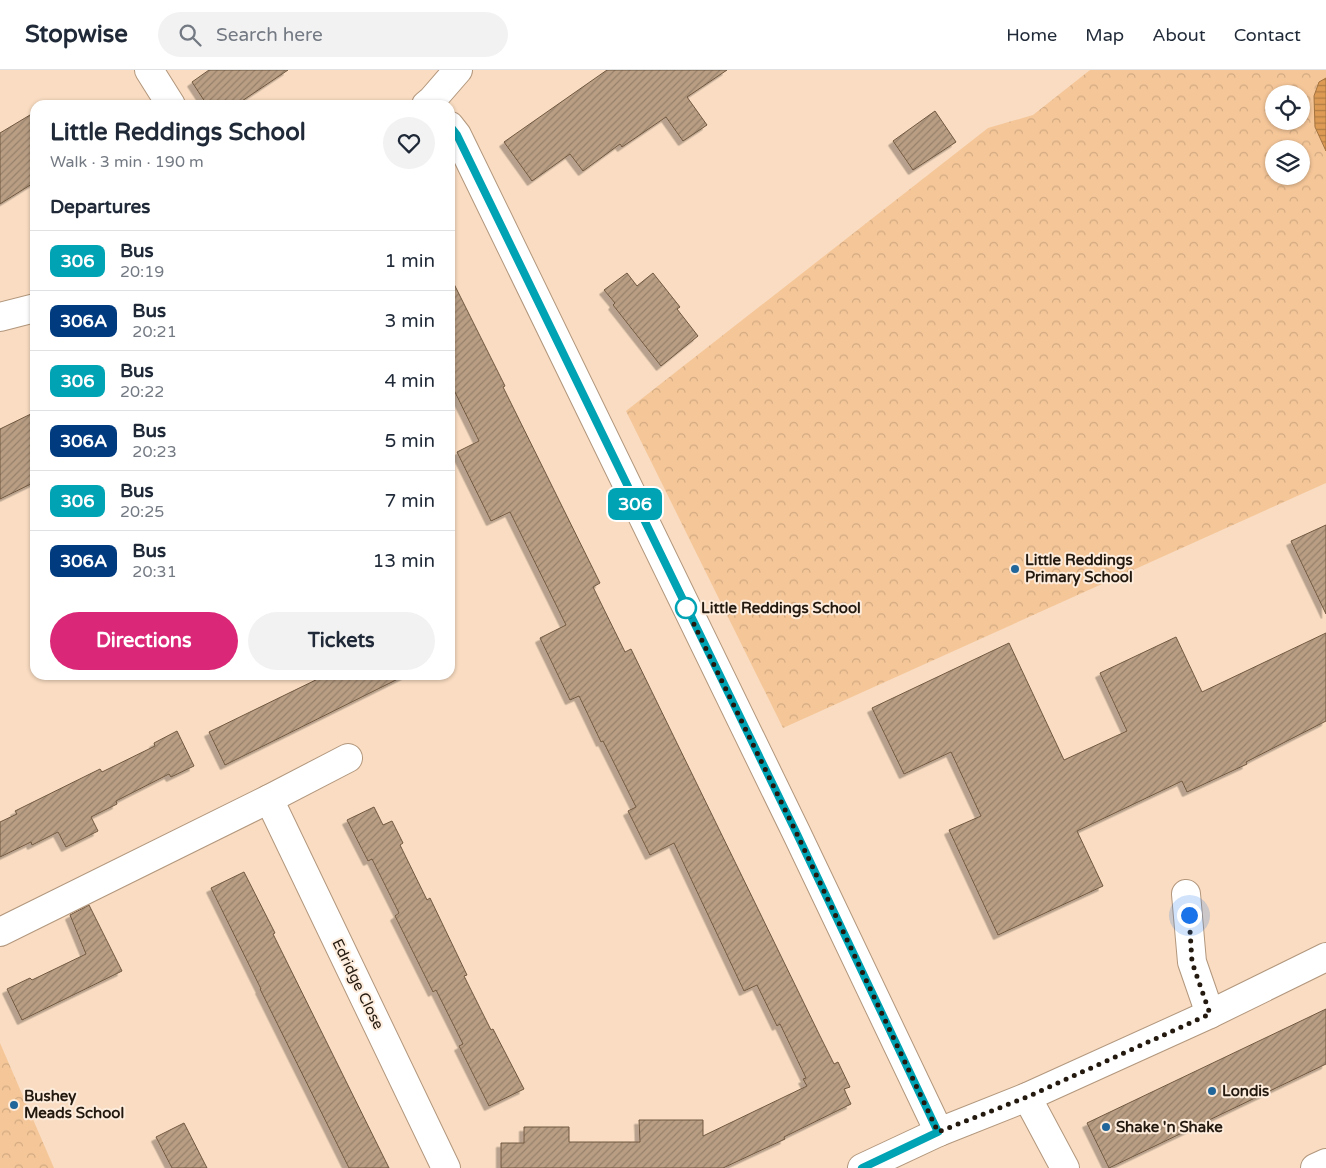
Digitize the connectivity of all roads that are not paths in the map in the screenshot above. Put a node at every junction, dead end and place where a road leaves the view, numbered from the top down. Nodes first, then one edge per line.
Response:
1 (149, 70) edge
2 (458, 70) edge
3 (168, 100) edge
4 (433, 100) edge
5 (455, 132) edge
6 (30, 309) edge
7 (0, 317) edge
8 (348, 758) dead end
9 (269, 800) junction
10 (1186, 894) dead end
11 (0, 932) edge
12 (1326, 957) edge
13 (1210, 1014) junction
14 (1027, 1097) junction
15 (938, 1132) junction
16 (1326, 1163) edge
17 (446, 1168) edge
18 (862, 1168) edge
19 (1065, 1168) edge
20 (1315, 1168) edge

1 - 3 street
2 - 4 street
5 - 15 street
6 - 7 street
8 - 9 street
9 - 11 street
9 - 17 street, Edridge Close
10 - 13 street
12 - 13 street
13 - 14 street
14 - 15 street
14 - 19 street
15 - 18 street
16 - 20 street

